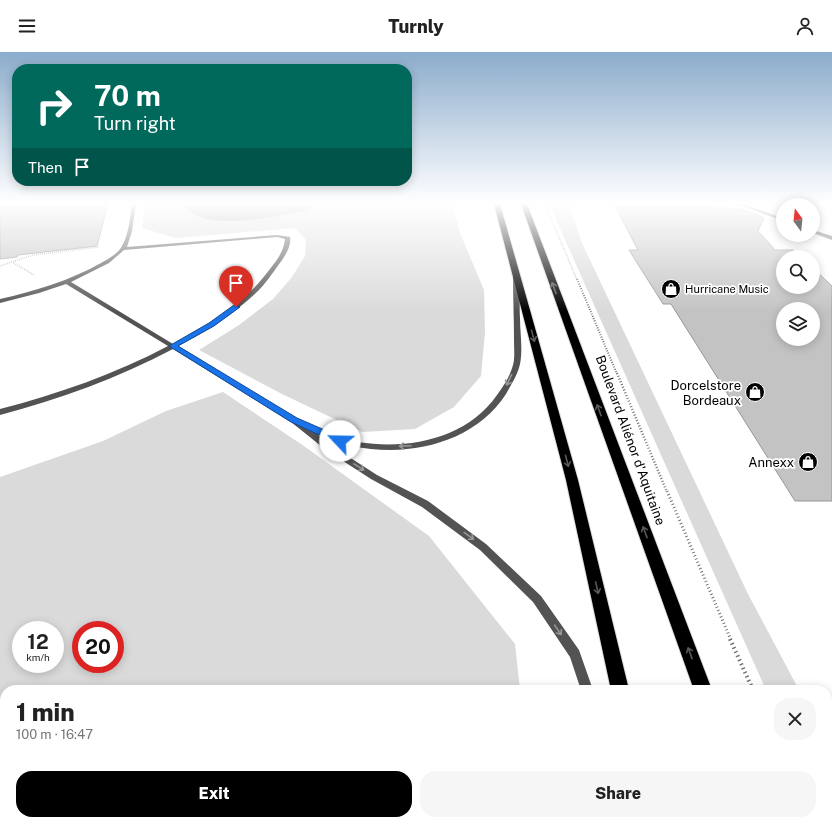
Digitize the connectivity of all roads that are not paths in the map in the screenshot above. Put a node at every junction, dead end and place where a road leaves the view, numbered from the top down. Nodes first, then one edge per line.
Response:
1 (126, 240) edge
2 (229, 240) edge
3 (287, 240) edge
4 (507, 240) edge
5 (537, 240) edge
6 (123, 249) junction
7 (516, 273) junction
8 (67, 282) junction
9 (0, 301) edge
10 (172, 346) junction
11 (0, 412) edge
12 (294, 420) junction
13 (585, 685) edge
14 (619, 685) edge
15 (701, 685) edge

1 - 6 lane
2 - 6 lane
3 - 10 lane
4 - 7 highway
15 -> 5 highway, Boulevard Aliénor d'Aquitaine
6 - 8 lane
7 -> 12 lane
7 -> 14 highway
8 - 9 lane
8 - 10 lane
10 - 11 lane
10 - 12 lane
12 -> 13 lane

